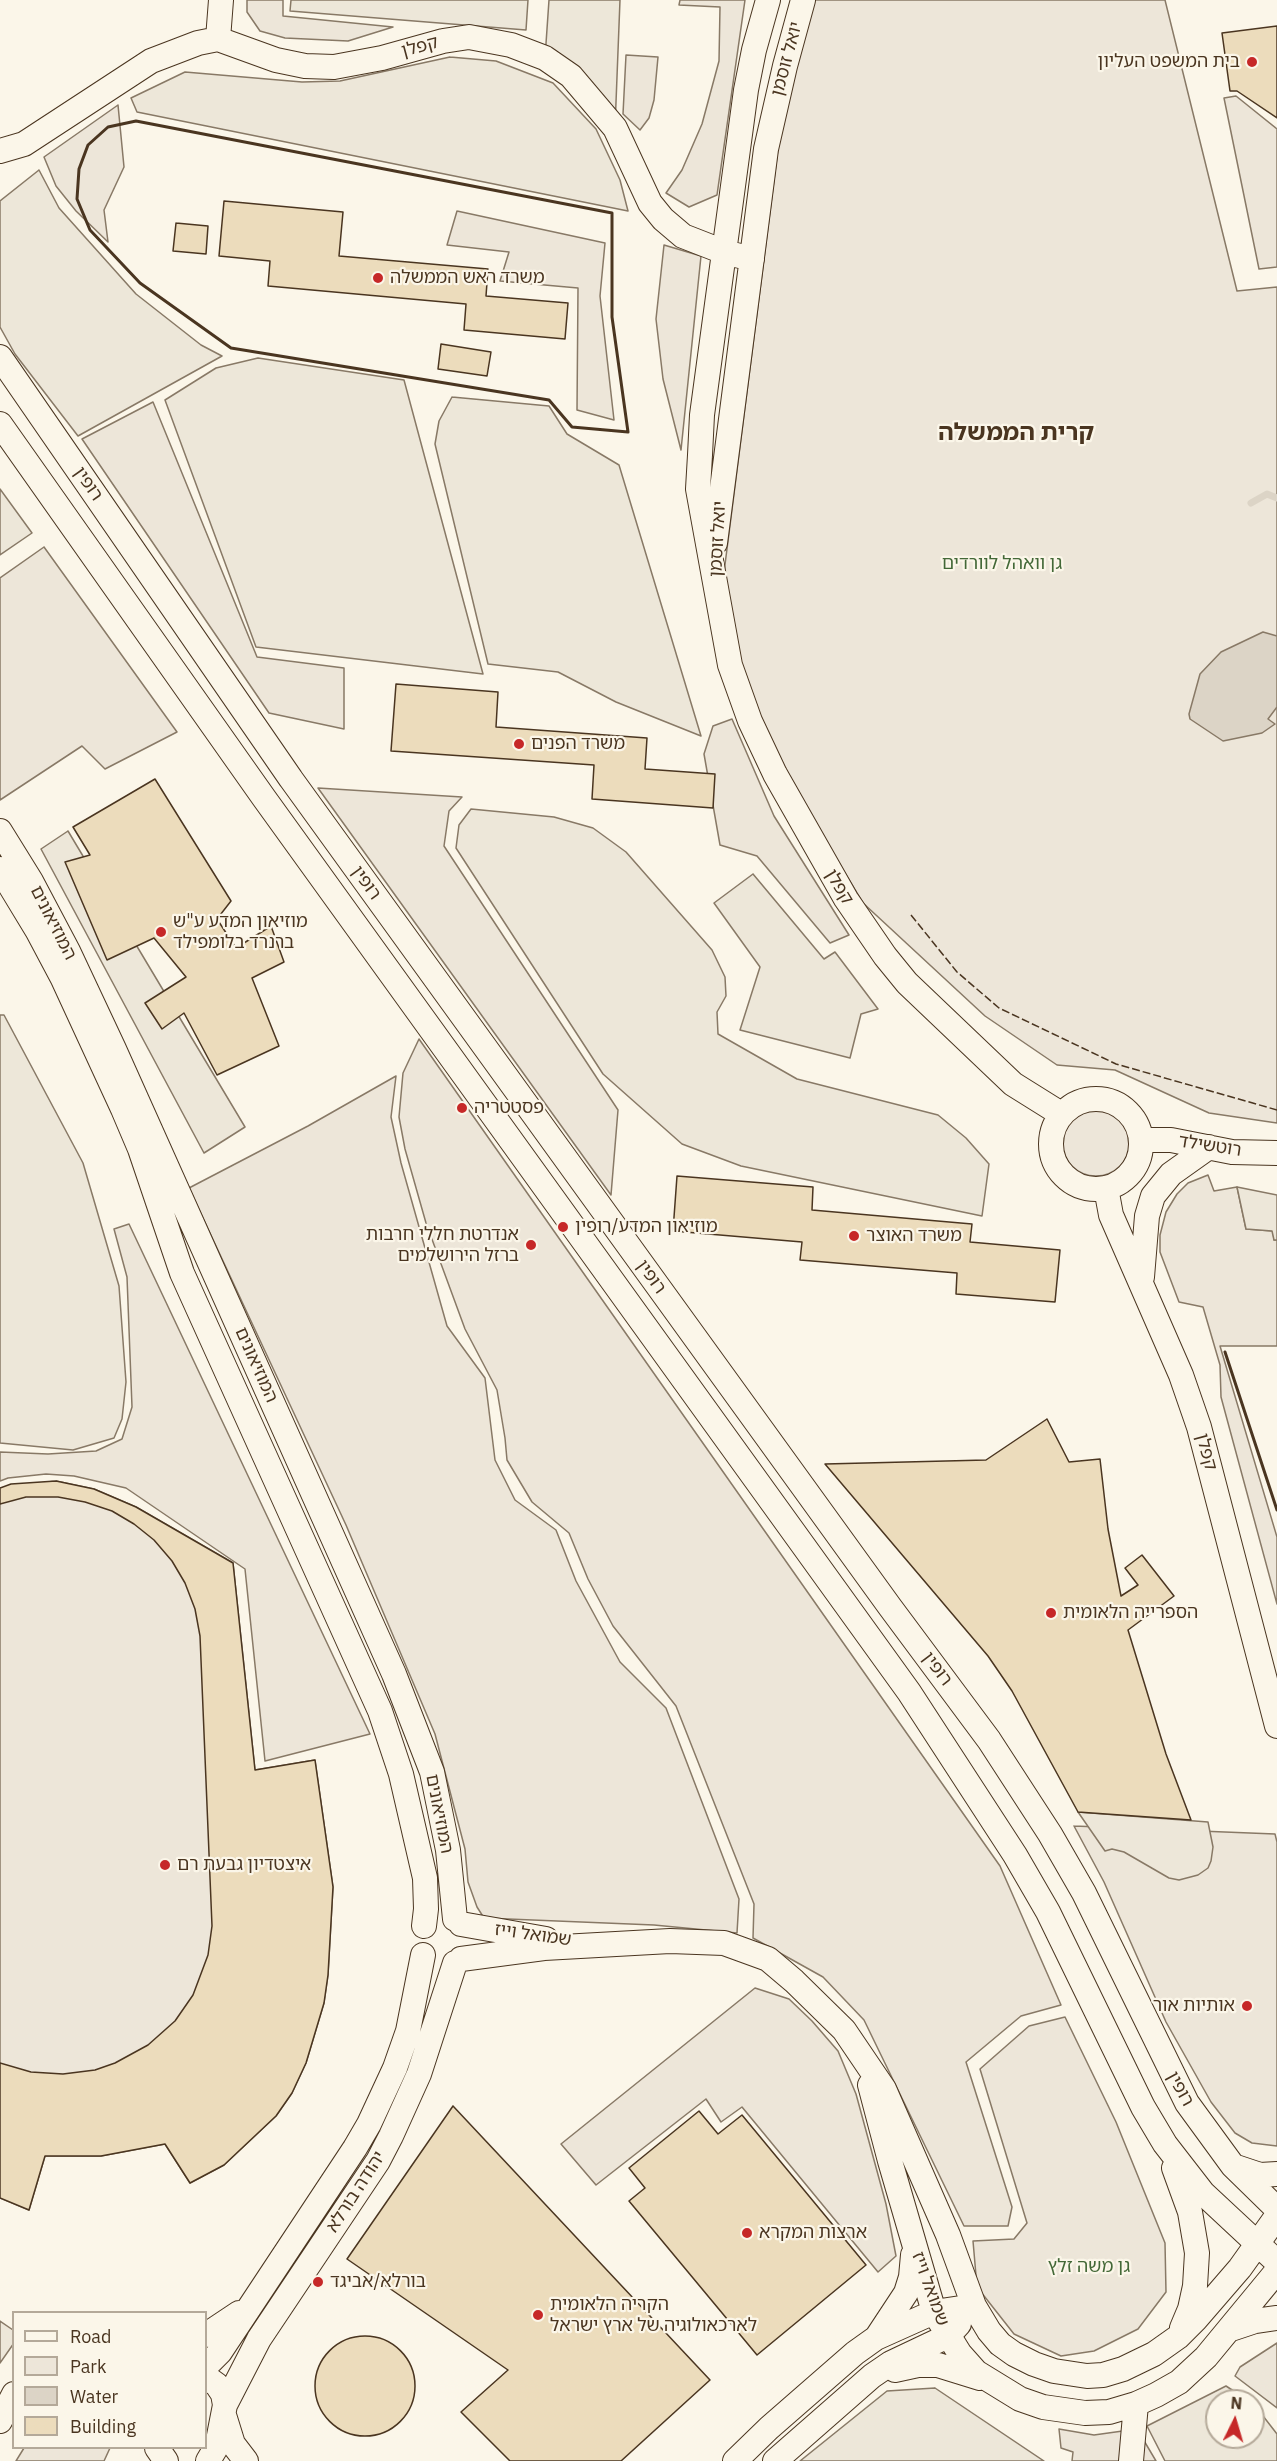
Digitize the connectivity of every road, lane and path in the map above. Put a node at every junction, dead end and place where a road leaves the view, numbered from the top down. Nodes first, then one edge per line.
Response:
1 (221, 0) edge
2 (768, 0) edge
3 (803, 0) edge
4 (218, 39) junction
5 (24, 144) junction
6 (0, 151) edge
7 (0, 170) edge
8 (724, 252) junction
9 (752, 259) junction
10 (0, 357) edge
11 (0, 424) edge
12 (716, 593) junction
13 (0, 831) edge
14 (0, 869) edge
15 (1062, 1114) junction
16 (1142, 1140) junction
17 (1220, 1150) junction
18 (1277, 1153) edge
19 (1106, 1188) junction
20 (1141, 1283) junction
21 (1277, 1726) edge
22 (458, 1922) junction
23 (424, 1926) junction
24 (605, 1944) junction
25 (423, 1955) junction
26 (458, 1961) junction
27 (858, 2051) junction
28 (1165, 2144) junction
29 (1233, 2166) junction
30 (1277, 2174) edge
31 (1277, 2208) edge
32 (1277, 2216) edge
33 (914, 2244) junction
34 (1257, 2244) junction
35 (1277, 2262) edge
36 (1277, 2271) edge
37 (251, 2304) junction
38 (974, 2306) junction
39 (934, 2312) junction
40 (1277, 2318) edge
41 (1231, 2329) junction
42 (207, 2334) edge
43 (948, 2336) junction
44 (1178, 2337) junction
45 (876, 2338) junction
46 (207, 2365) edge
47 (872, 2376) junction
48 (207, 2378) edge
49 (995, 2385) junction
50 (12, 2398) edge
51 (1136, 2404) junction
52 (224, 2409) junction
53 (0, 2421) edge
54 (208, 2461) edge
55 (246, 2461) edge
56 (735, 2461) edge
57 (775, 2461) edge
58 (1131, 2461) edge

1 - 4 street
2 - 8 street, יואל זוסמן
3 - 9 street, יואל זוסמן
4 - 5 street
4 - 8 street, קפלן
5 - 6 street
5 - 7 street
8 - 9 street, קפלן
8 - 12 street, יואל זוסמן
9 - 12 street, יואל זוסמן
10 - 29 street, רופין
11 - 28 street, רופין
12 - 15 street, קפלן
13 - 22 street, המוזיאונים
14 - 23 street, המוזיאונים
15 - 16 street
15 - 19 street
16 - 17 street, רוטשילד
16 - 19 street
17 - 18 street, רוטשילד
17 - 20 street
19 - 20 street, קפלן
20 - 21 street, קפלן
22 - 23 street
22 - 24 street, שמואל וייז
22 - 26 street
23 - 25 street
24 - 26 street, שמואל וייז
24 - 27 street, שמואל וייז
25 - 26 street
25 - 37 street, יהודה בורלא
26 - 52 street, יהודה בורלא
27 - 33 street, שמואל וייז
27 - 38 street, שמואל וייז
28 - 34 street, רופין
28 - 44 street
29 - 30 street
29 - 31 street, רופין
32 - 34 street, שמואל וייז
33 - 39 street, שמואל וייז
33 - 45 street
34 - 35 street, רופין
34 - 44 street, שמואל וייז
36 - 41 street, שמואל וייז
37 - 42 street
37 - 46 street, יהודה בורלא
38 - 39 street
38 - 43 street
38 - 44 street, שמואל וייז
39 - 43 street, שמואל וייז
39 - 45 street
40 - 41 street
41 - 51 street, שמואל וייז
43 - 47 street
43 - 49 street, שמואל וייז
45 - 56 street
47 - 49 street
47 - 57 street
48 - 52 street
49 - 51 street, שמואל וייז
50 - 53 street
51 - 58 street
52 - 54 street, יהודה בורלא
52 - 55 street

